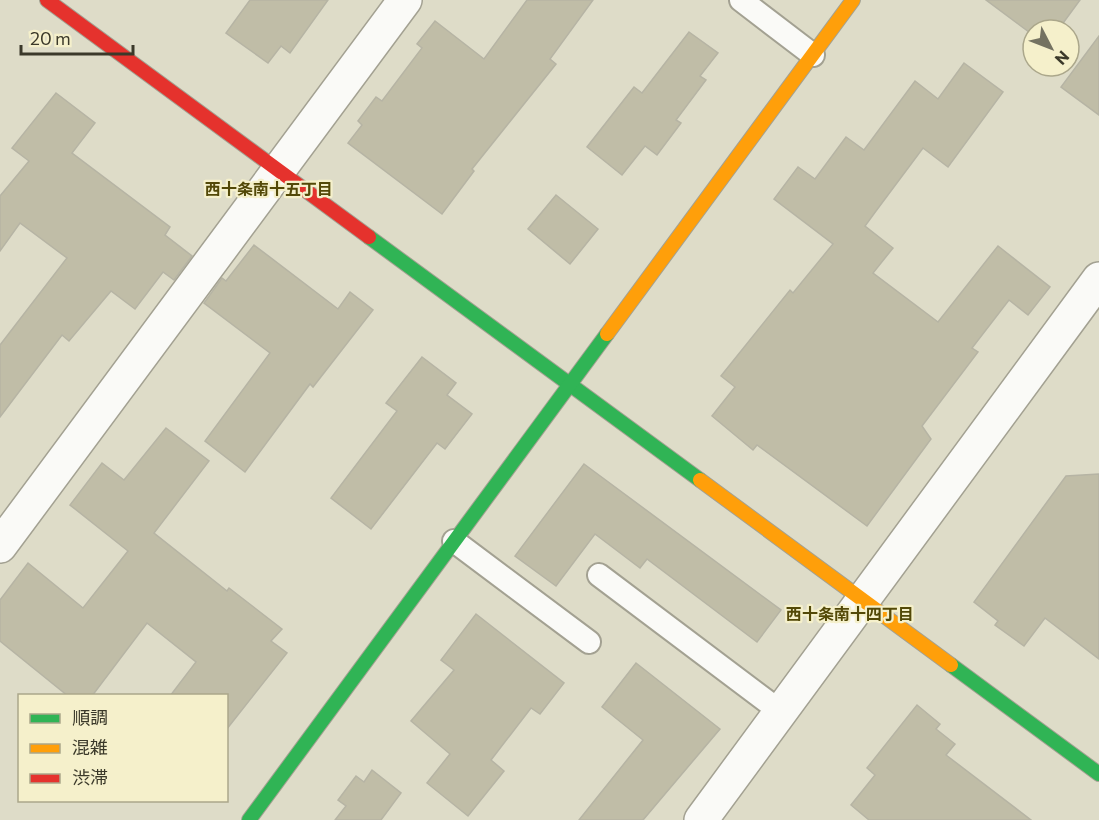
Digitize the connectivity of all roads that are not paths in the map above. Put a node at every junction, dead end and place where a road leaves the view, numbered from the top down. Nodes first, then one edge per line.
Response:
1 (47, 0) edge
2 (405, 0) edge
3 (854, 0) edge
4 (752, 3) edge
5 (813, 55) junction
6 (280, 169) junction
7 (1099, 279) edge
8 (570, 383) junction
9 (454, 541) junction
10 (0, 546) edge
11 (599, 575) dead end
12 (863, 601) junction
13 (589, 642) dead end
14 (781, 712) junction
15 (1099, 774) edge
16 (249, 820) edge
17 (701, 820) edge

1 - 6 street
2 - 6 street
3 - 5 street
4 - 5 lane
5 - 8 street
6 - 8 street
6 - 10 street
7 - 12 street
8 - 9 street
8 - 12 street
9 - 13 lane
9 - 16 street
11 - 14 lane
12 - 14 street
12 - 15 street
14 - 17 street

